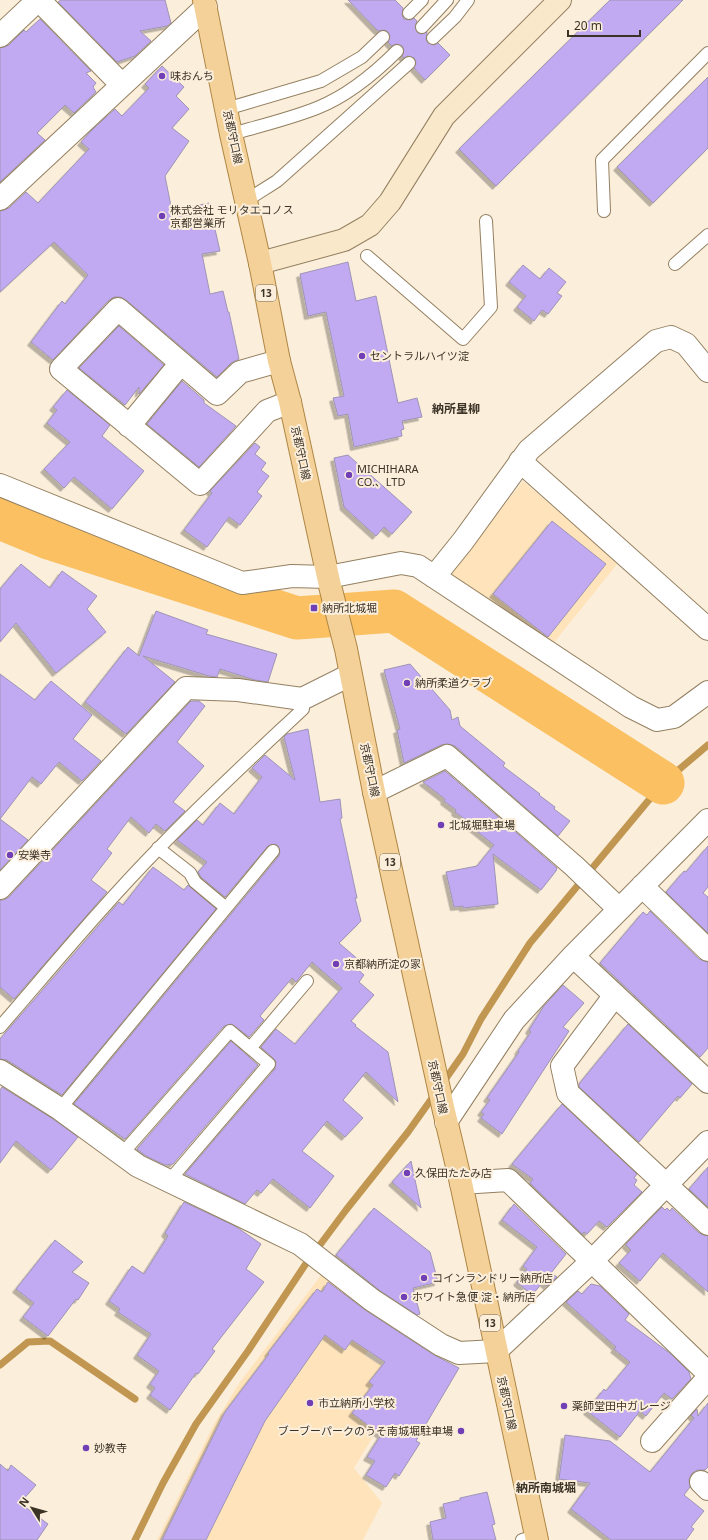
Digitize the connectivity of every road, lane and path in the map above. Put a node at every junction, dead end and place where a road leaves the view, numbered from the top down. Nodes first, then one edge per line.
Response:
1 (38, 0) edge
2 (422, 0) edge
3 (448, 0) edge
4 (468, 0) edge
5 (560, 0) edge
6 (205, 4) edge
7 (409, 13) dead end
8 (422, 27) dead end
9 (0, 36) edge
10 (384, 38) dead end
11 (433, 38) dead end
12 (397, 51) dead end
13 (708, 53) edge
14 (409, 63) dead end
15 (122, 85) junction
16 (226, 109) junction
17 (231, 134) junction
18 (0, 199) edge
19 (247, 200) junction
20 (604, 211) dead end
21 (486, 221) dead end
22 (708, 235) edge
23 (367, 256) dead end
24 (260, 263) junction
25 (675, 264) dead end
26 (279, 361) junction
27 (182, 363) junction
28 (708, 371) edge
29 (290, 402) junction
30 (129, 426) junction
31 (520, 461) junction
32 (0, 485) edge
33 (434, 577) junction
34 (329, 582) junction
35 (708, 629) edge
36 (350, 675) junction
37 (708, 692) edge
38 (302, 699) junction
39 (374, 792) junction
40 (708, 820) edge
41 (158, 848) junction
42 (273, 851) dead end
43 (642, 886) junction
44 (0, 888) edge
45 (614, 905) junction
46 (225, 907) junction
47 (708, 950) edge
48 (573, 956) junction
49 (307, 981) dead end
50 (615, 995) junction
51 (0, 1027) edge
52 (250, 1048) junction
53 (0, 1071) edge
54 (708, 1082) edge
55 (60, 1109) junction
56 (444, 1114) junction
57 (708, 1142) edge
58 (121, 1155) junction
59 (169, 1181) junction
60 (461, 1183) junction
61 (666, 1186) junction
62 (708, 1224) edge
63 (592, 1261) junction
64 (496, 1350) junction
65 (708, 1373) edge
66 (708, 1378) edge
67 (652, 1441) dead end
68 (531, 1539) edge

1 - 9 street
1 - 15 street
2 - 7 lane
3 - 8 lane
4 - 11 lane
5 - 24 street
6 - 15 street
6 - 16 main road, 京都守口線 / 13
10 - 16 lane
12 - 17 lane
13 - 20 lane
14 - 19 lane
15 - 18 street
16 - 17 main road, 京都守口線 / 13
17 - 19 main road, 京都守口線 / 13
19 - 24 main road, 京都守口線 / 13
21 - 23 lane
22 - 25 lane
24 - 26 main road, 京都守口線 / 13
26 - 27 street
26 - 29 main road, 京都守口線 / 13
27 - 30 street
27 - 30 street
28 - 31 street
29 - 30 street
29 - 34 main road, 京都守口線 / 13
31 - 33 street
31 - 35 street
32 - 34 street
33 - 34 street
33 - 37 street
34 - 36 main road, 京都守口線 / 13
36 - 38 street
36 - 39 main road, 京都守口線 / 13
38 - 41 lane
38 - 44 street
39 - 45 street
39 - 56 main road, 京都守口線 / 13
40 - 43 street
41 - 46 lane
41 - 51 lane
42 - 46 lane
43 - 45 street
43 - 47 street
45 - 48 street
46 - 55 lane
48 - 50 street
48 - 56 street
49 - 52 lane
50 - 54 street
50 - 61 street
52 - 58 lane
52 - 59 lane
53 - 55 street
55 - 58 street
56 - 60 main road, 京都守口線 / 13
57 - 61 street
58 - 59 street
59 - 64 street
60 - 63 street
60 - 64 main road, 京都守口線 / 13
61 - 62 street
61 - 63 street
63 - 64 street
63 - 65 street
64 - 68 main road, 京都守口線 / 13
66 - 67 street

